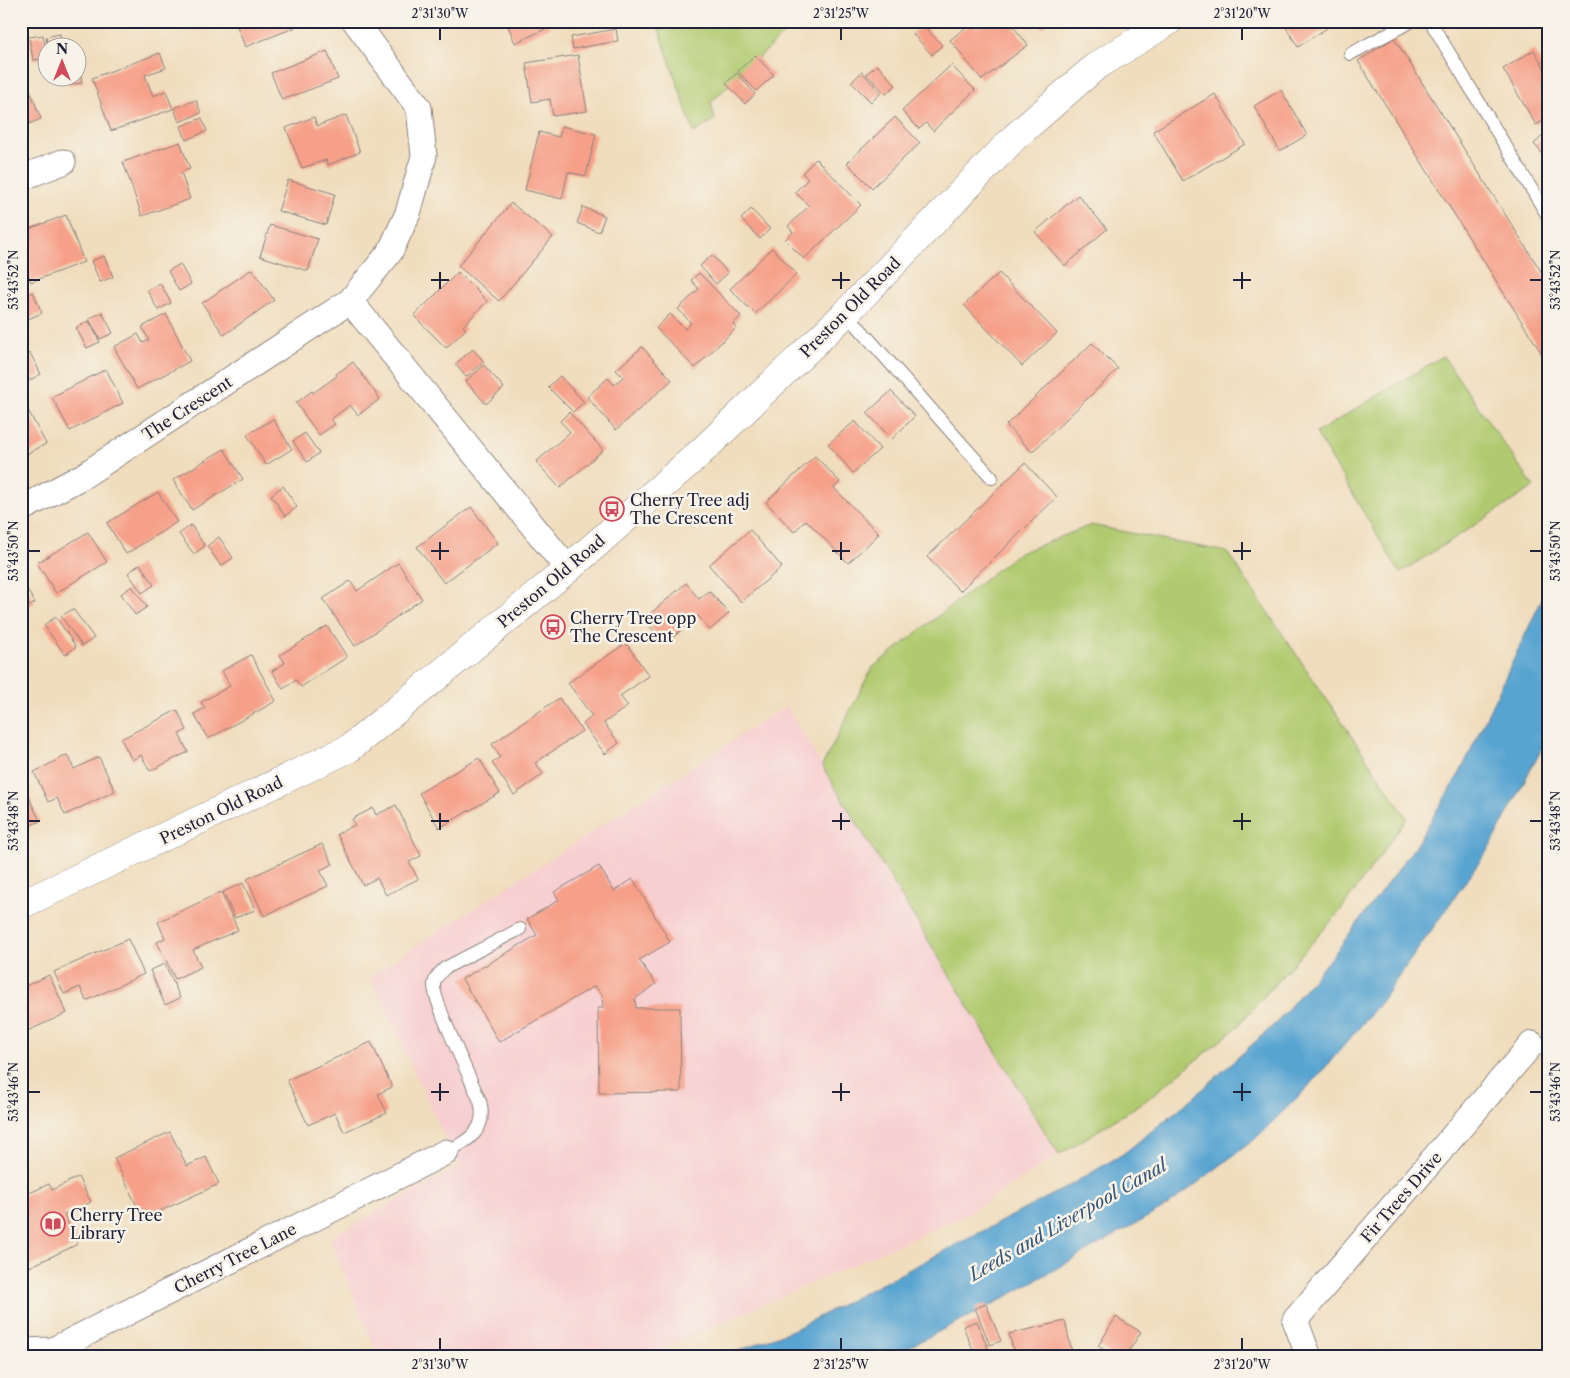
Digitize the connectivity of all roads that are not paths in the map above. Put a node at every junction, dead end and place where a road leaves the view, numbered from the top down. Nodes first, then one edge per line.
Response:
1 (355, 21) edge
2 (1169, 21) edge
3 (1412, 21) edge
4 (1430, 21) edge
5 (1138, 29) edge
6 (1350, 54) dead end
7 (63, 162) dead end
8 (21, 178) edge
9 (1549, 218) edge
10 (350, 301) junction
11 (846, 314) junction
12 (992, 478) dead end
13 (21, 509) edge
14 (568, 569) junction
15 (21, 905) edge
16 (520, 928) dead end
17 (1532, 1044) dead end
18 (446, 1152) joint
19 (21, 1351) edge
20 (1309, 1357) edge

1 - 10 street, The Crescent
2 - 5 main road, Preston Old Road
3 - 6 lane
4 - 9 lane
5 - 11 main road, Preston Old Road
7 - 8 street
10 - 13 street, The Crescent
10 - 14 street
11 - 12 lane
11 - 14 main road, Preston Old Road
14 - 15 main road, Preston Old Road
16 - 18 lane
17 - 20 street, Fir Trees Drive
18 - 19 street, Cherry Tree Lane

